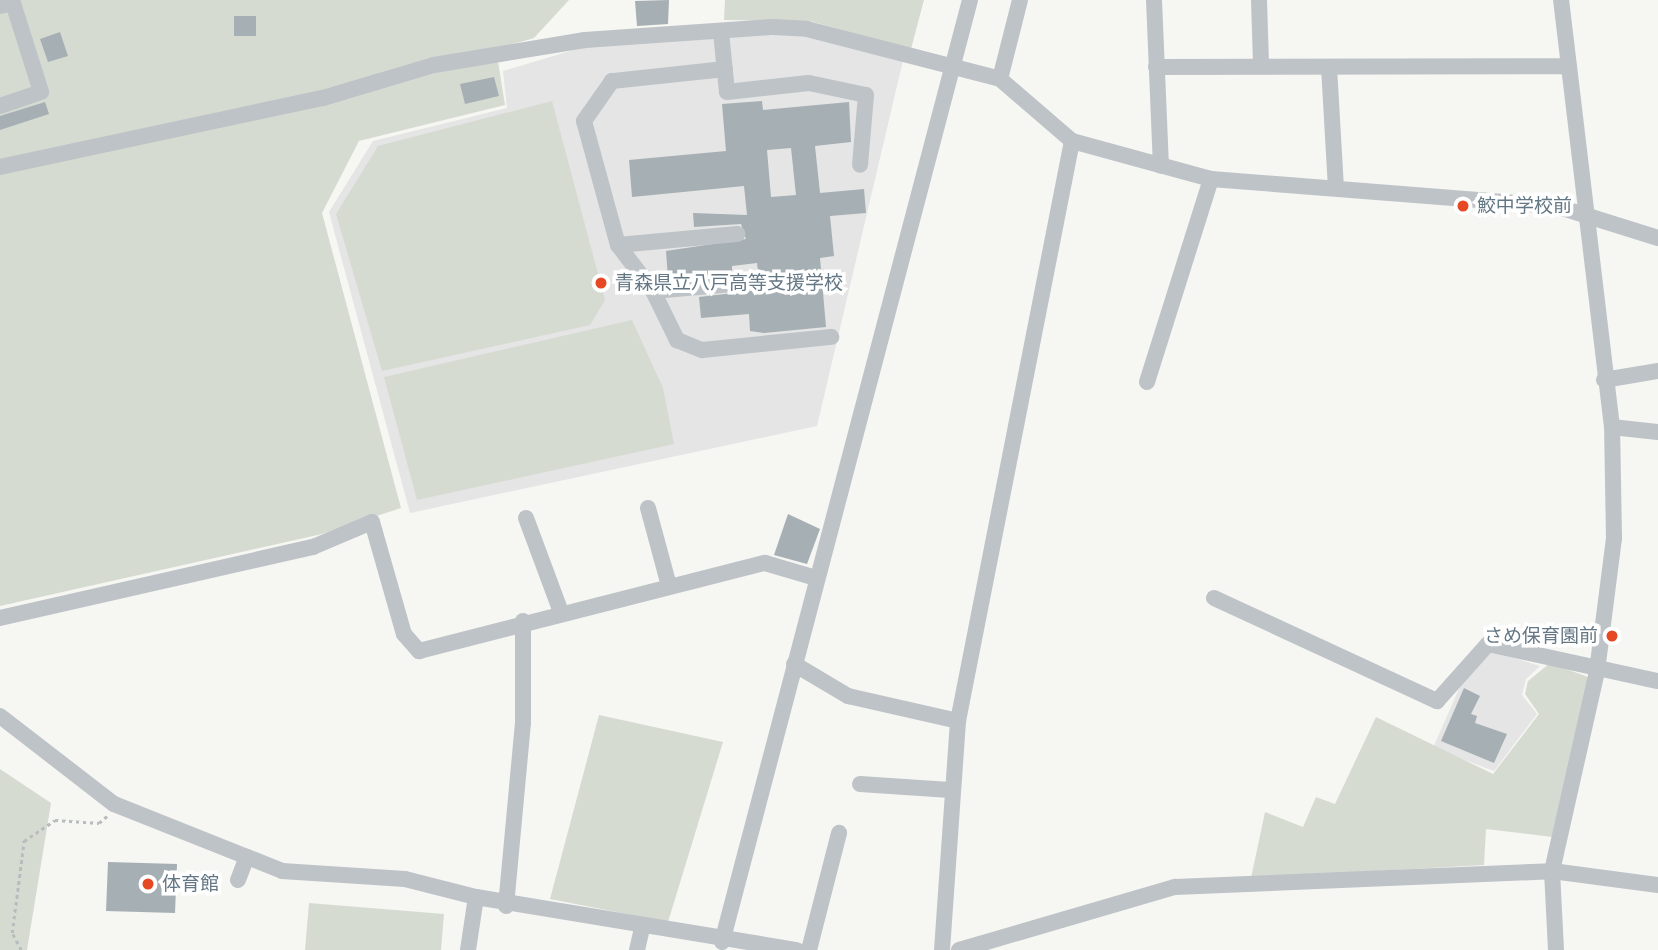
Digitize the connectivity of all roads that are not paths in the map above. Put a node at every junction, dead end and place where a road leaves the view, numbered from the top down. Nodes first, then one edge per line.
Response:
1 (970, 0) edge
2 (1020, 0) edge
3 (1154, 0) edge
4 (1259, 0) edge
5 (1561, 0) edge
6 (0, 6) edge
7 (721, 32) junction
8 (1261, 65) junction
9 (1569, 66) junction
10 (1156, 67) junction
11 (1329, 68) junction
12 (725, 69) junction
13 (952, 70) junction
14 (1000, 79) junction
15 (0, 106) edge
16 (1072, 141) junction
17 (860, 165) dead end
18 (1161, 166) junction
19 (0, 167) edge
20 (1211, 178) junction
21 (1336, 188) junction
22 (1584, 213) junction
23 (737, 234) dead end
24 (1658, 238) edge
25 (618, 245) junction
26 (744, 283) dead end
27 (653, 291) junction
28 (831, 337) dead end
29 (1658, 371) edge
30 (1604, 380) junction
31 (1147, 383) dead end
32 (1612, 427) junction
33 (1658, 432) edge
34 (649, 508) dead end
35 (526, 518) dead end
36 (816, 578) junction
37 (669, 586) junction
38 (1214, 598) dead end
39 (561, 612) junction
40 (0, 618) edge
41 (523, 621) junction
42 (794, 664) junction
43 (1597, 671) junction
44 (1658, 681) edge
45 (0, 716) edge
46 (958, 721) junction
47 (860, 783) dead end
48 (950, 790) junction
49 (839, 833) dead end
50 (247, 857) junction
51 (1552, 871) junction
52 (238, 880) dead end
53 (1658, 885) edge
54 (476, 897) junction
55 (506, 906) junction
56 (642, 929) junction
57 (722, 942) junction
58 (468, 950) edge
59 (637, 950) edge
60 (797, 950) edge
61 (809, 950) edge
62 (942, 950) edge
63 (959, 950) edge
64 (1556, 950) edge

1 - 13 street
2 - 14 street
3 - 10 street
4 - 8 street
5 - 9 street
6 - 15 street
7 - 12 street
7 - 13 street
7 - 19 street
8 - 10 street
8 - 11 street
9 - 11 street
9 - 22 street
10 - 18 street
11 - 21 street
12 - 17 street
12 - 25 street
13 - 14 street
13 - 36 street
14 - 16 street
16 - 18 street
16 - 46 street
18 - 20 street
20 - 21 street
20 - 31 street
21 - 22 street
22 - 24 street
22 - 30 street
23 - 25 street
25 - 27 street
26 - 27 street
27 - 28 street
29 - 30 street
30 - 32 street
32 - 33 street
32 - 43 street
34 - 37 street
35 - 39 street
36 - 37 street
36 - 42 street
37 - 39 street
38 - 43 street
39 - 41 street
40 - 41 street
41 - 55 street
42 - 46 street
42 - 57 street
43 - 44 street
43 - 51 street
45 - 50 street
46 - 48 street
47 - 48 street
48 - 62 street
49 - 61 street
50 - 52 street
50 - 54 street
51 - 53 street
51 - 63 street
51 - 64 street
54 - 55 street
54 - 58 street
55 - 56 street
56 - 57 street
56 - 59 street
57 - 60 street

